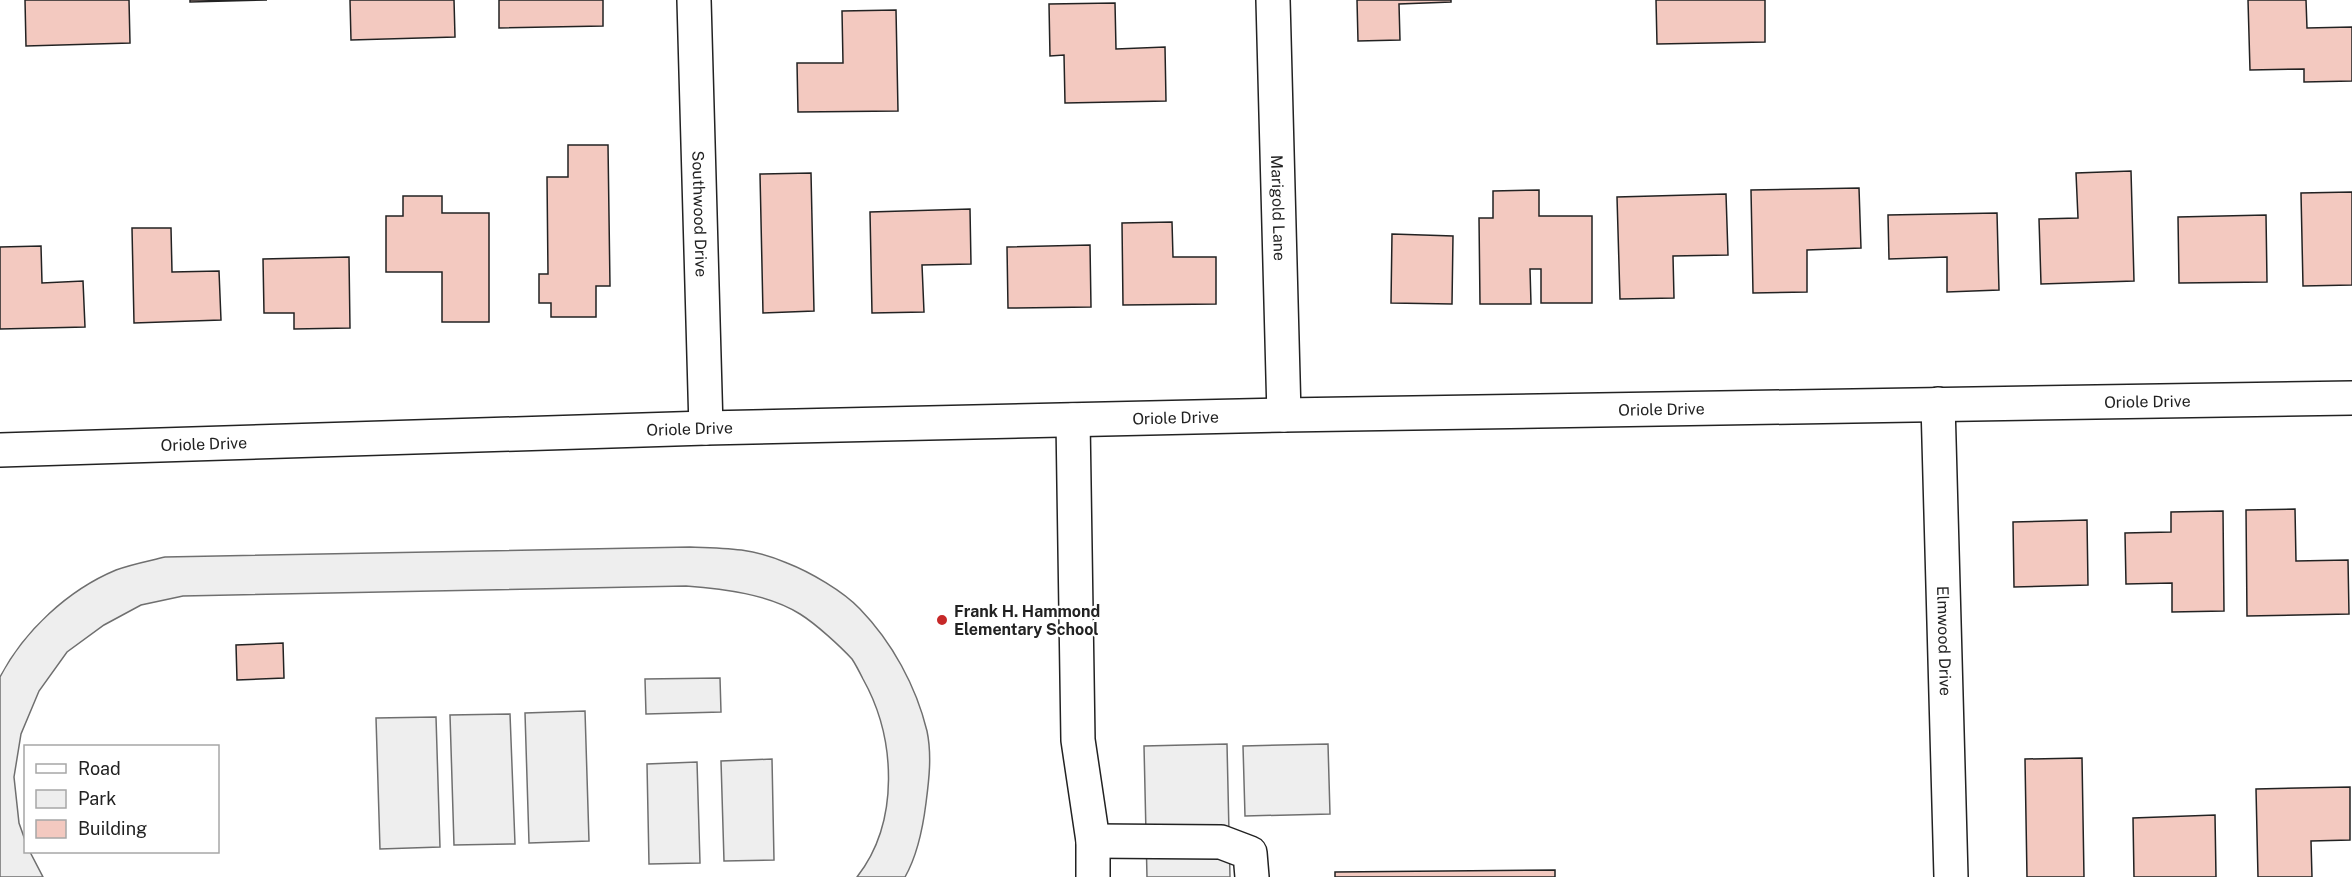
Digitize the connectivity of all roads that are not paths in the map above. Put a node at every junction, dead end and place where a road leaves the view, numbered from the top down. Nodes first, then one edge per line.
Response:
1 (694, 0) edge
2 (1273, 0) edge
3 (2352, 398) edge
4 (1938, 404) junction
5 (1284, 416) junction
6 (1073, 420) junction
7 (706, 428) junction
8 (0, 450) edge
9 (1093, 841) junction
10 (1093, 877) edge
11 (1252, 877) edge
12 (1951, 877) edge

1 - 7 street, Southwood Drive
2 - 5 street, Marigold Lane
3 - 4 street, Oriole Drive
4 - 5 street, Oriole Drive
4 - 12 street, Elmwood Drive
5 - 6 street, Oriole Drive
6 - 7 street, Oriole Drive
6 - 9 street
7 - 8 street, Oriole Drive
9 - 10 street
9 - 11 street

